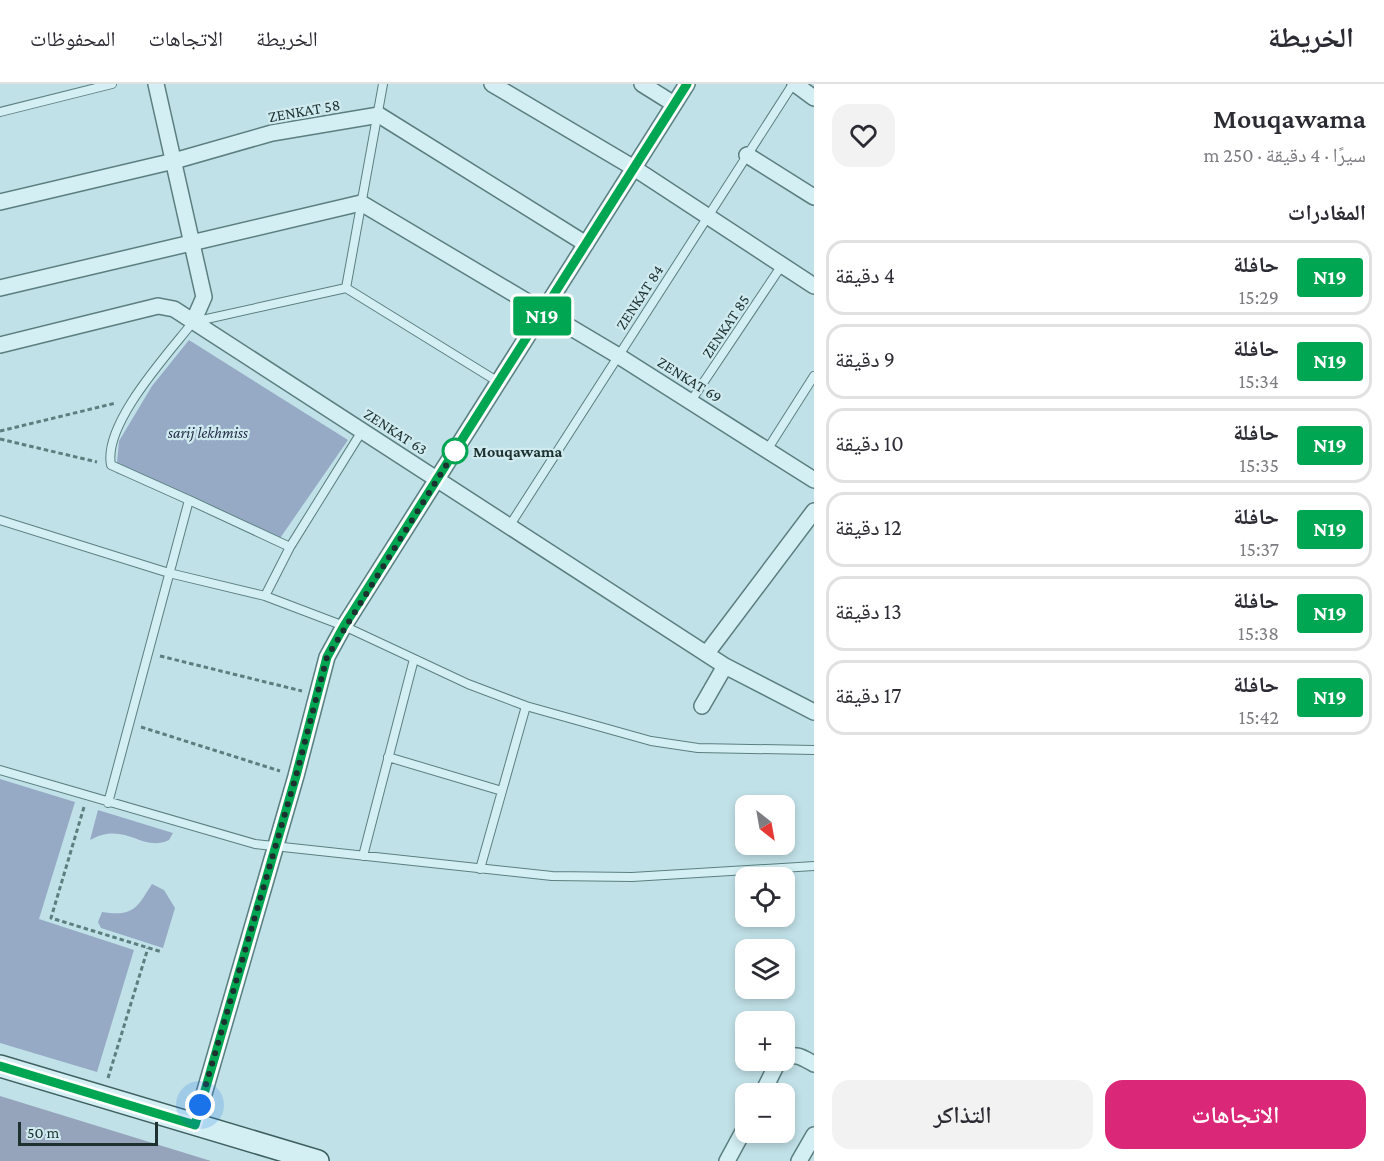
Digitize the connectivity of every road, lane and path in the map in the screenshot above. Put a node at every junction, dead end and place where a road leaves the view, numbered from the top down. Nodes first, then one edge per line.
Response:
1 (112, 84) edge
2 (156, 84) edge
3 (383, 84) edge
4 (492, 84) edge
5 (642, 84) edge
6 (687, 84) edge
7 (794, 84) edge
8 (814, 98) edge
9 (674, 104) junction
10 (0, 112) edge
11 (379, 115) junction
12 (747, 155) junction
13 (174, 161) junction
14 (634, 168) junction
15 (814, 197) edge
16 (0, 202) edge
17 (361, 203) junction
18 (708, 216) junction
19 (193, 243) junction
20 (586, 244) junction
21 (782, 265) junction
22 (814, 286) edge
23 (0, 288) edge
24 (346, 288) junction
25 (544, 311) junction
26 (193, 322) junction
27 (0, 345) edge
28 (617, 355) junction
29 (814, 376) edge
30 (500, 383) junction
31 (135, 398) junction
32 (691, 401) junction
33 (0, 431) edge
34 (362, 431) junction
35 (0, 439) edge
36 (767, 450) junction
37 (111, 465) junction
38 (437, 479) junction
39 (814, 480) edge
40 (189, 500) junction
41 (814, 511) edge
42 (0, 520) edge
43 (510, 525) junction
44 (290, 547) junction
45 (169, 573) junction
46 (265, 596) junction
47 (344, 626) junction
48 (147, 652) junction
49 (707, 653) junction
50 (414, 659) junction
51 (725, 666) junction
52 (318, 695) junction
53 (526, 706) junction
54 (702, 706) dead end
55 (814, 712) edge
56 (129, 723) junction
57 (814, 750) edge
58 (388, 757) junction
59 (0, 770) edge
60 (296, 776) junction
61 (502, 791) junction
62 (88, 796) junction
63 (108, 802) junction
64 (276, 846) junction
65 (363, 856) junction
66 (814, 866) edge
67 (480, 869) junction
68 (148, 948) junction
69 (162, 952) dead end
70 (795, 1056) edge
71 (814, 1064) edge
72 (0, 1066) edge
73 (102, 1097) junction
74 (195, 1125) junction
75 (814, 1135) edge
76 (737, 1143) edge
77 (318, 1161) edge
78 (727, 1161) edge
79 (799, 1161) edge

1 - 10 lane
2 - 13 street
3 - 11 lane
4 - 14 street
5 - 9 street
6 - 9 street
7 - 8 street
7 - 12 lane, ZENKAT 84
9 - 14 street
11 - 13 street, ZENKAT 58
11 - 17 lane
11 - 20 street
12 - 15 street
12 - 18 lane, ZENKAT 84
13 - 16 street, ZENKAT 58
13 - 19 street
14 - 18 street
14 - 20 street
17 - 19 street
17 - 24 lane
17 - 25 street, ZENKAT 69
18 - 21 street
18 - 28 lane, ZENKAT 84
19 - 23 street
19 - 26 street
20 - 25 street
21 - 22 street
21 - 32 lane, ZENKAT 85
24 - 26 lane
24 - 30 lane
25 - 28 street, ZENKAT 69
25 - 30 street
26 - 27 street, ZENKAT 63
26 - 31 lane
26 - 34 street, ZENKAT 63
28 - 32 street, ZENKAT 69
28 - 43 lane, ZENKAT 84
29 - 36 lane
30 - 38 street
31 - 33 path
31 - 37 lane
32 - 36 street, ZENKAT 69
34 - 38 street, ZENKAT 63
34 - 44 lane
35 - 37 path
36 - 39 street, ZENKAT 69
37 - 40 lane
38 - 43 street, ZENKAT 63
38 - 47 street
40 - 44 lane
40 - 45 lane
41 - 49 street
42 - 45 lane
43 - 49 street, ZENKAT 63
44 - 46 lane
45 - 46 lane
45 - 48 lane
46 - 47 lane
47 - 50 lane
47 - 52 street
48 - 52 path
48 - 56 lane
49 - 51 street, ZENKAT 63
50 - 53 lane
50 - 58 lane
51 - 54 street
51 - 55 street, ZENKAT 63
52 - 60 street
53 - 57 lane
53 - 61 lane
56 - 60 path
56 - 63 lane
58 - 61 lane
58 - 65 lane
59 - 62 lane
60 - 64 street
61 - 67 lane
62 - 63 lane
62 - 68 path
63 - 64 lane
64 - 65 lane
64 - 74 street
65 - 67 lane
66 - 67 lane
68 - 69 path
68 - 73 path
70 - 71 street
72 - 73 street
73 - 74 street
74 - 77 street
75 - 79 street
76 - 78 street

